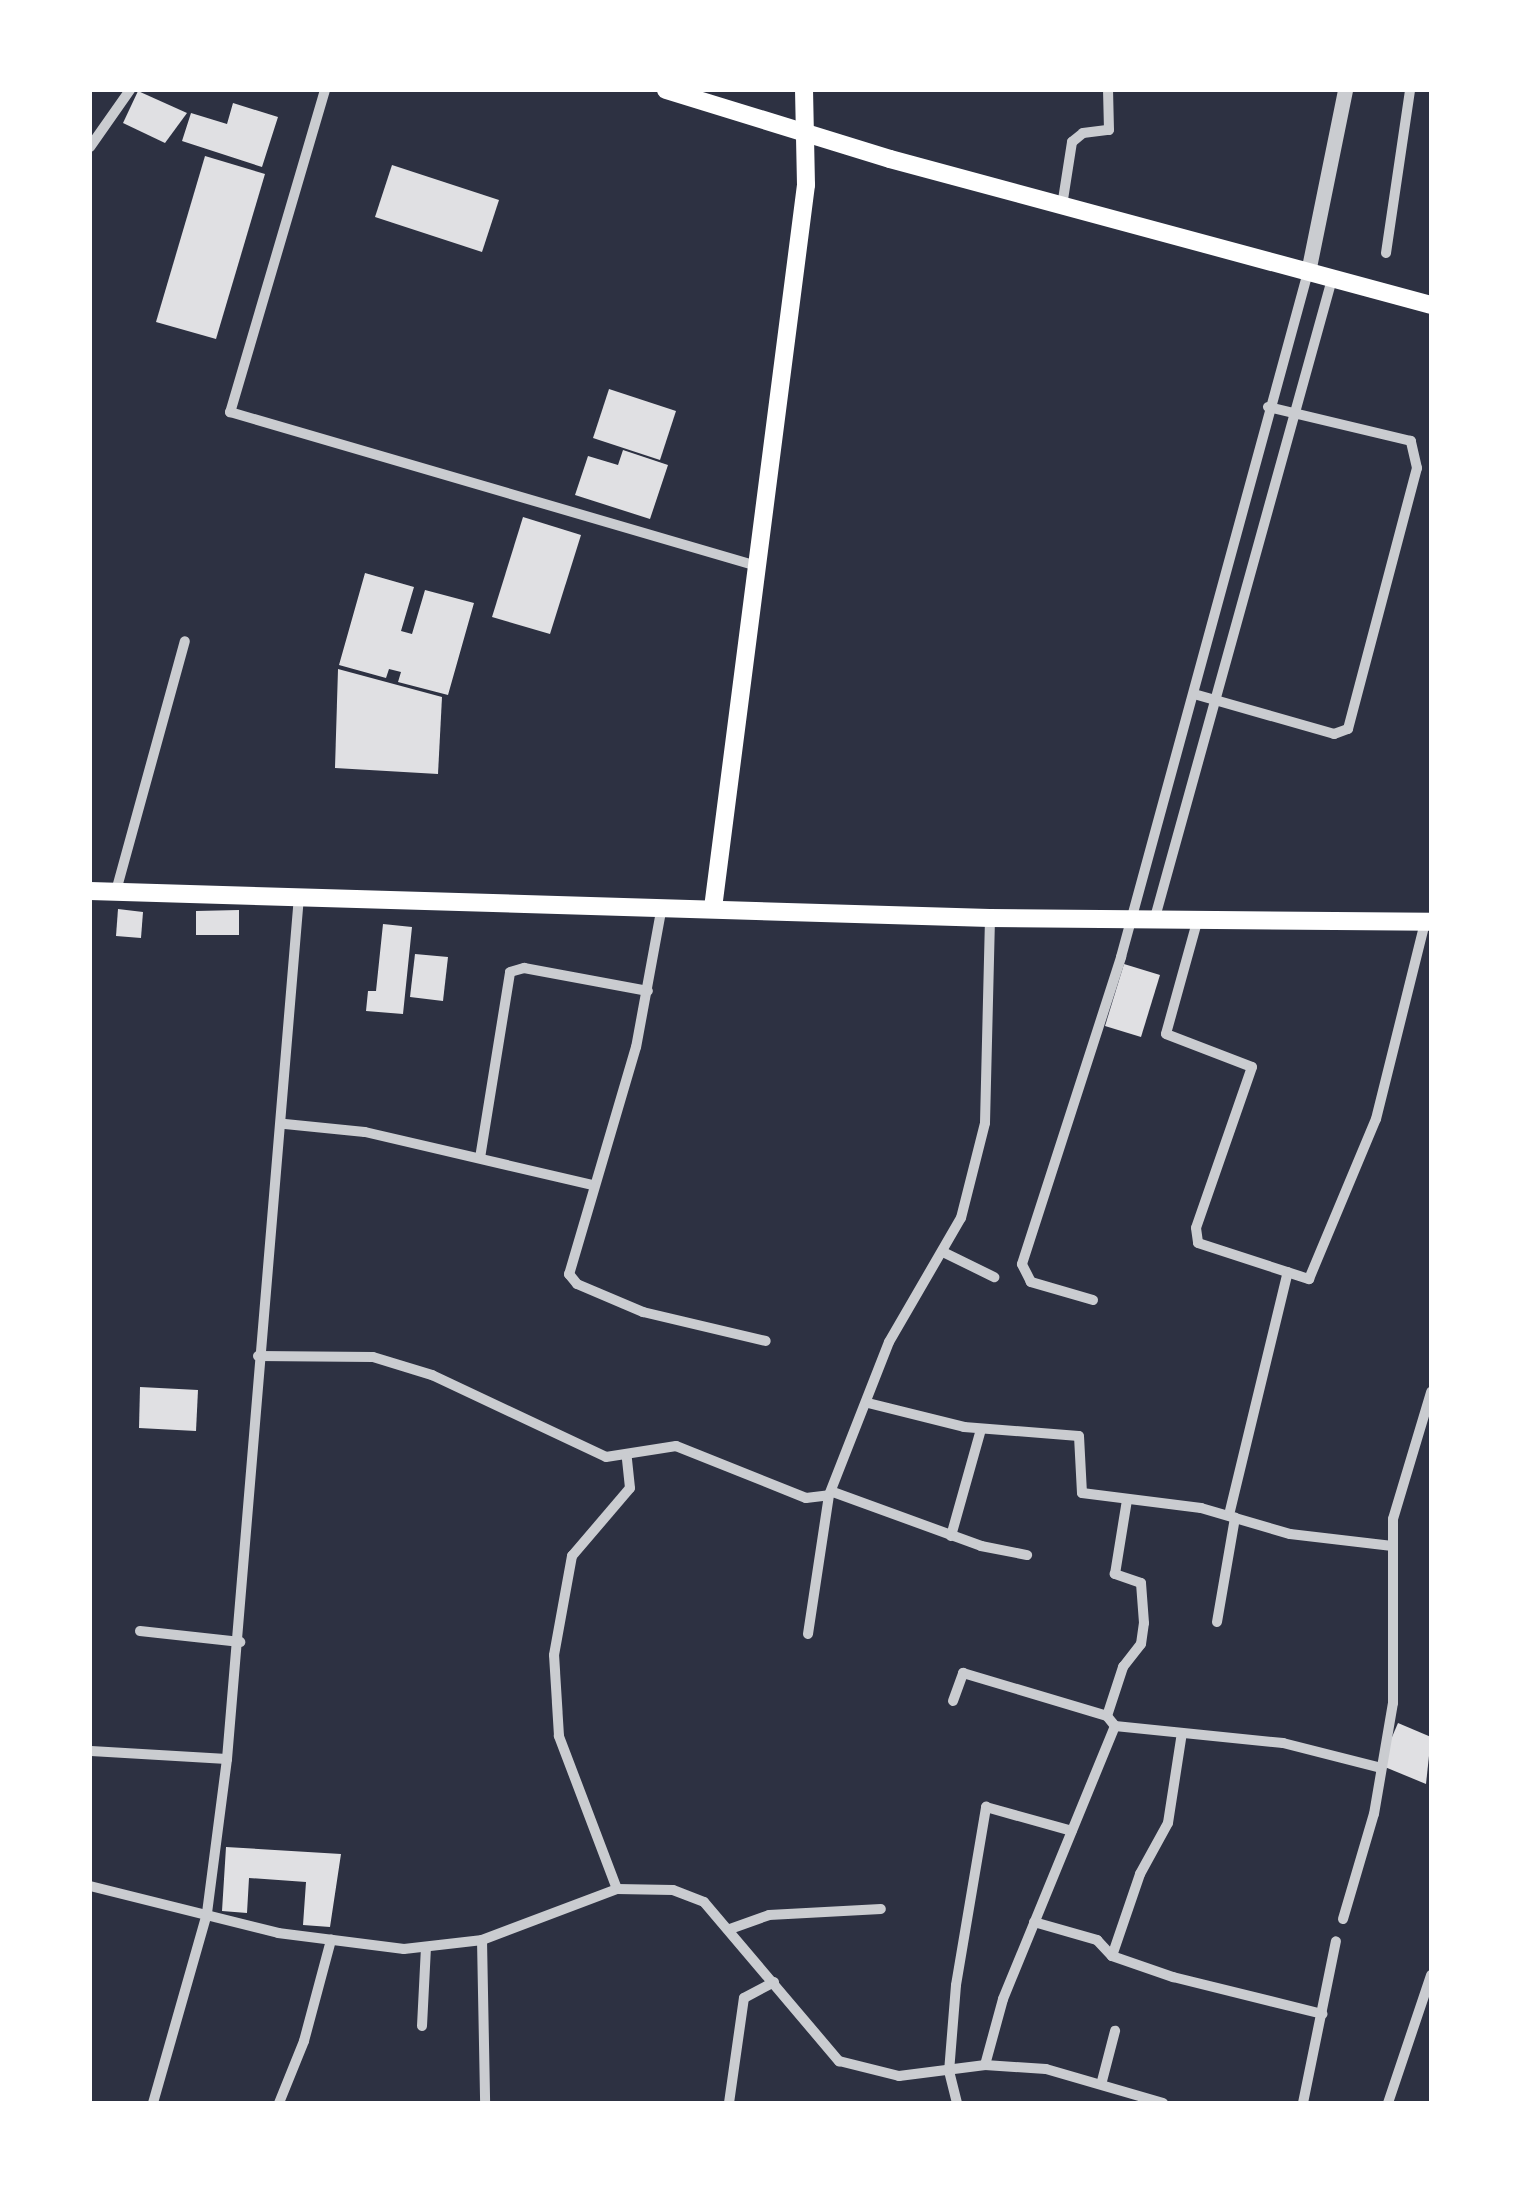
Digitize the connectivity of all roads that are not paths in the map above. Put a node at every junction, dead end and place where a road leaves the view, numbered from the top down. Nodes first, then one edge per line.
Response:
1 (130, 90) edge
2 (325, 90) edge
3 (666, 90) edge
4 (804, 90) edge
5 (1108, 90) edge
6 (1345, 90) edge
7 (1410, 90) edge
8 (808, 130) junction
9 (90, 147) edge
10 (1062, 207) junction
11 (1386, 253) dead end
12 (1308, 272) junction
13 (1332, 279) junction
14 (1431, 305) edge
15 (1268, 407) junction
16 (1297, 414) junction
17 (757, 566) junction
18 (185, 642) dead end
19 (1194, 694) junction
20 (1220, 701) junction
21 (90, 891) edge
22 (116, 891) junction
23 (299, 896) junction
24 (662, 906) junction
25 (713, 908) junction
26 (990, 918) junction
27 (1131, 921) junction
28 (1154, 921) junction
29 (1196, 922) junction
30 (1428, 922) edge
31 (648, 990) junction
32 (285, 1124) junction
33 (480, 1158) junction
34 (592, 1185) junction
35 (945, 1252) junction
36 (1288, 1272) junction
37 (994, 1277) dead end
38 (1093, 1300) dead end
39 (766, 1341) dead end
40 (258, 1356) junction
41 (1431, 1392) edge
42 (868, 1403) junction
43 (981, 1429) junction
44 (627, 1457) junction
45 (831, 1493) junction
46 (1127, 1500) junction
47 (1232, 1517) junction
48 (951, 1536) junction
49 (1392, 1546) junction
50 (1027, 1555) dead end
51 (1217, 1622) dead end
52 (140, 1630) dead end
53 (808, 1634) dead end
54 (240, 1642) junction
55 (953, 1701) dead end
56 (1108, 1716) junction
57 (1115, 1726) junction
58 (1182, 1733) junction
59 (91, 1751) edge
60 (227, 1758) junction
61 (1377, 1767) junction
62 (1072, 1831) junction
63 (90, 1886) edge
64 (617, 1890) junction
65 (881, 1909) dead end
66 (206, 1913) junction
67 (1343, 1919) dead end
68 (1034, 1922) junction
69 (730, 1929) junction
70 (331, 1940) junction
71 (482, 1940) junction
72 (1336, 1941) dead end
73 (426, 1948) junction
74 (1112, 1956) junction
75 (1431, 1975) edge
76 (774, 1982) junction
77 (1322, 2014) junction
78 (422, 2026) dead end
79 (1115, 2031) dead end
80 (985, 2064) junction
81 (949, 2072) junction
82 (1102, 2081) junction
83 (153, 2103) edge
84 (279, 2103) edge
85 (485, 2103) edge
86 (729, 2103) edge
87 (956, 2103) edge
88 (1163, 2103) edge
89 (1303, 2103) edge
90 (1388, 2103) edge

1 - 9 street
2 - 17 street
3 - 8 main road
4 - 8 main road
5 - 10 street
6 - 12 street
7 - 11 street
8 - 10 main road
8 - 17 main road
10 - 12 main road
12 - 13 main road
12 - 15 street
13 - 14 main road
13 - 16 street
15 - 16 street
15 - 19 street
16 - 20 street
16 - 20 street
17 - 25 main road
18 - 22 street
19 - 20 street
19 - 27 street
20 - 28 street
21 - 22 main road
22 - 23 main road
23 - 24 main road
23 - 32 street
24 - 25 main road
24 - 31 street
25 - 26 main road
26 - 27 main road
26 - 35 street
27 - 28 main road
27 - 38 street
28 - 29 main road
29 - 30 main road
29 - 36 street
30 - 36 street
31 - 33 street
31 - 34 street
32 - 33 street
32 - 40 street
33 - 34 street
34 - 39 street
35 - 37 street
35 - 42 street
36 - 47 street
40 - 44 street
40 - 54 street
41 - 49 street
42 - 43 street
42 - 45 street
43 - 46 street
43 - 48 street
44 - 45 street
44 - 64 street
45 - 48 street
45 - 53 street
46 - 47 street
46 - 56 street
47 - 49 street
47 - 51 street
48 - 50 street
49 - 61 street
52 - 54 street
54 - 60 street
55 - 56 street
56 - 57 street
57 - 58 street
57 - 62 street
58 - 61 street
58 - 74 street
59 - 60 street
60 - 66 street
61 - 67 street
62 - 68 street
62 - 81 street
63 - 66 street
64 - 69 street
64 - 71 street
65 - 69 street
66 - 70 street
66 - 83 street
68 - 74 street
68 - 80 street
69 - 76 street
70 - 73 street
70 - 84 street
71 - 73 street
71 - 85 street
72 - 77 street
73 - 78 street
74 - 77 street
75 - 90 street
76 - 81 street
76 - 86 street
77 - 89 street
79 - 82 street
80 - 81 street
80 - 82 street
81 - 87 street
82 - 88 street

